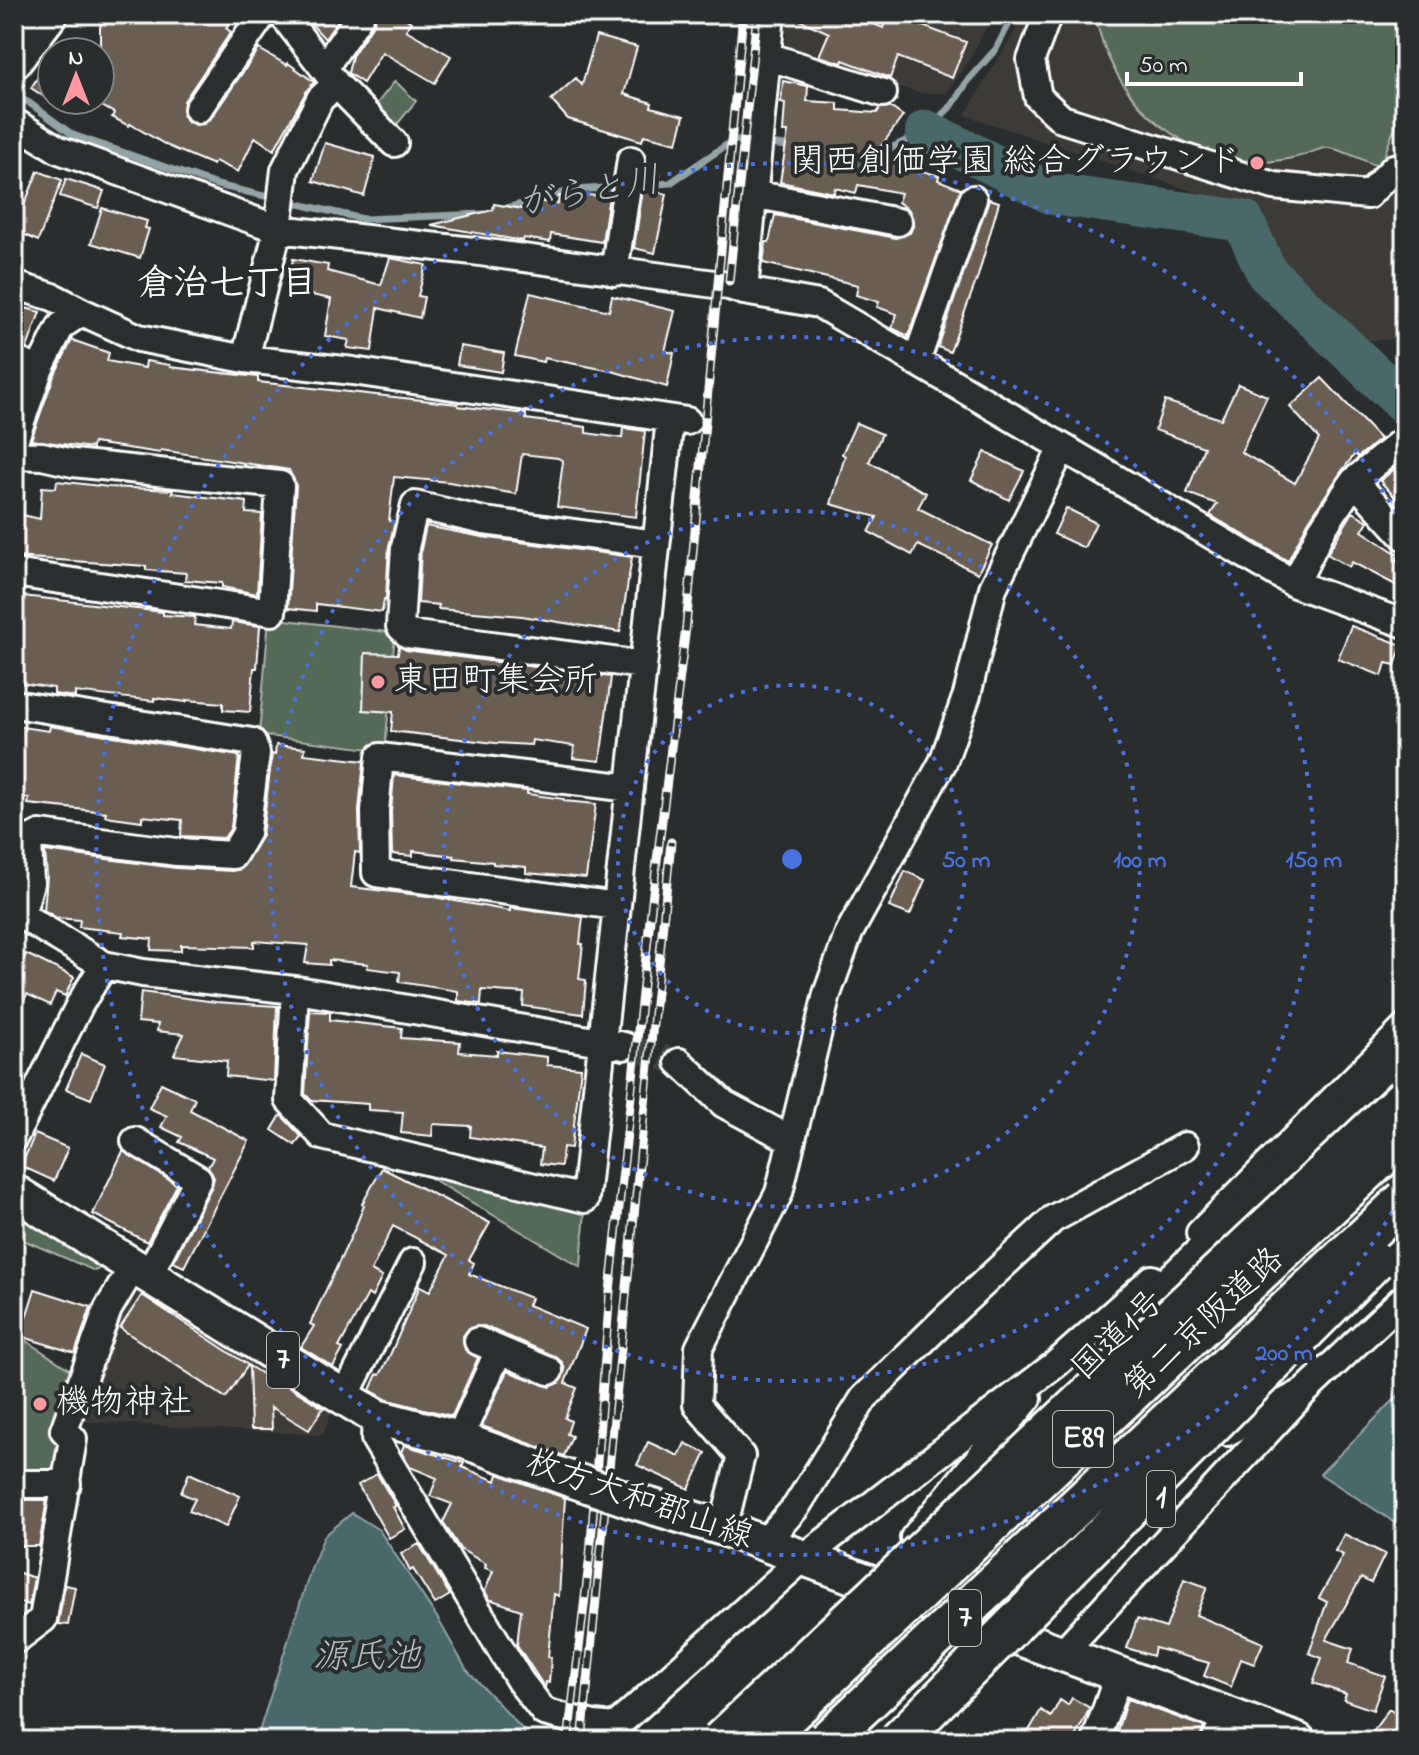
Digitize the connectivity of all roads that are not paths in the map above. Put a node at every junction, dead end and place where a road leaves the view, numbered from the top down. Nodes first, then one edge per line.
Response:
1 (50, 14) edge
2 (263, 14) edge
3 (282, 14) edge
4 (361, 14) edge
5 (771, 14) edge
6 (1048, 14) edge
7 (767, 56) junction
8 (14, 61) edge
9 (330, 76) junction
10 (883, 93) dead end
11 (198, 109) dead end
12 (14, 122) edge
13 (394, 143) dead end
14 (1394, 168) dead end
15 (629, 176) dead end
16 (753, 194) junction
17 (973, 199) dead end
18 (898, 222) dead end
19 (278, 229) junction
20 (614, 272) junction
21 (14, 285) edge
22 (744, 291) junction
23 (82, 312) junction
24 (245, 359) junction
25 (14, 360) edge
26 (916, 362) junction
27 (39, 370) junction
28 (1405, 439) edge
29 (14, 441) edge
30 (1062, 448) junction
31 (14, 455) edge
32 (1354, 481) junction
33 (1405, 537) edge
34 (656, 544) junction
35 (14, 573) edge
36 (1295, 584) junction
37 (1405, 624) edge
38 (643, 665) junction
39 (14, 704) edge
40 (630, 788) junction
41 (617, 906) junction
42 (18, 913) edge
43 (104, 965) junction
44 (295, 990) junction
45 (1405, 1028) edge
46 (613, 1044) junction
47 (679, 1062) tunnel mouth
48 (1405, 1063) edge
49 (1405, 1097) edge
50 (1405, 1136) edge
51 (14, 1137) edge
52 (791, 1140) junction
53 (135, 1141) dead end
54 (1185, 1146) dead end
55 (14, 1192) edge
56 (1405, 1199) edge
57 (1405, 1231) edge
58 (413, 1262) dead end
59 (1405, 1265) edge
60 (141, 1272) junction
61 (1405, 1297) edge
62 (1056, 1364) junction
63 (549, 1371) dead end
64 (1304, 1392) junction
65 (344, 1398) junction
66 (376, 1417) junction
67 (1227, 1432) junction
68 (459, 1439) junction
69 (14, 1484) edge
70 (67, 1484) junction
71 (723, 1528) junction
72 (914, 1538) junction
73 (763, 1544) junction
74 (802, 1559) junction
75 (1003, 1632) junction
76 (14, 1640) edge
77 (1062, 1653) junction
78 (14, 1662) edge
79 (1119, 1674) junction
80 (1221, 1728) edge
81 (620, 1734) edge
82 (694, 1741) edge
83 (720, 1741) edge
84 (761, 1741) edge
85 (826, 1741) edge
86 (889, 1741) edge
87 (898, 1741) edge
88 (925, 1741) edge
89 (1095, 1741) edge
90 (1298, 1741) edge

1 - 8 main road
2 - 11 street
3 - 9 street
4 - 9 street
5 - 7 street
6 - 14 street
7 - 10 street
7 - 16 street
9 - 13 street
9 - 19 street
12 - 19 street
15 - 20 street
16 - 18 street
16 - 22 street
17 - 26 street
19 - 20 street
19 - 24 street
20 - 22 street
21 - 23 street
22 - 26 street
23 - 24 street
23 - 27 street
24 - 34 street
25 - 27 street
26 - 30 street
27 - 29 street
28 - 32 street
30 - 36 street
30 - 52 street
31 - 35 street
32 - 33 street
32 - 36 street
34 - 38 street
34 - 38 street
36 - 37 street
38 - 40 street
39 - 42 street
40 - 41 street
40 - 41 street
41 - 46 street
42 - 43 street
43 - 44 street
43 - 51 street
44 - 46 street
44 - 46 street
45 - 62 street
47 - 52 street
48 - 72 highway, 国道1号
49 - 83 highway, bridge
50 - 84 highway, 第二京阪道路 / E89, bridge
52 - 71 street
53 - 60 street
54 - 73 street
55 - 60 main road, 枚方大和郡山線 / 7
56 - 85 highway, 第二京阪道路 / E89, bridge
57 - 87 highway, bridge
58 - 65 street
59 - 67 highway, 1
60 - 65 main road, 枚方大和郡山線 / 7
60 - 70 street
61 - 64 street
62 - 72 street
62 - 74 street
63 - 68 street
64 - 67 street
64 - 77 street
65 - 66 main road, 枚方大和郡山線 / 7
66 - 68 main road, 枚方大和郡山線 / 7
66 - 81 street
67 - 88 highway, 1
68 - 71 main road, 枚方大和郡山線 / 7, bridge
69 - 70 street
70 - 76 street
71 - 73 main road, 枚方大和郡山線 / 7
72 - 82 highway, 国道1号
73 - 74 main road, 枚方大和郡山線 / 7
74 - 75 main road, 枚方大和郡山線 / 7
74 - 81 street
75 - 77 main road, 枚方大和郡山線 / 7
75 - 86 street
76 - 78 street
77 - 79 main road, 枚方大和郡山線 / 7
79 - 80 main road, 枚方大和郡山線 / 7
79 - 89 street
80 - 90 main road, 枚方大和郡山線 / 7

